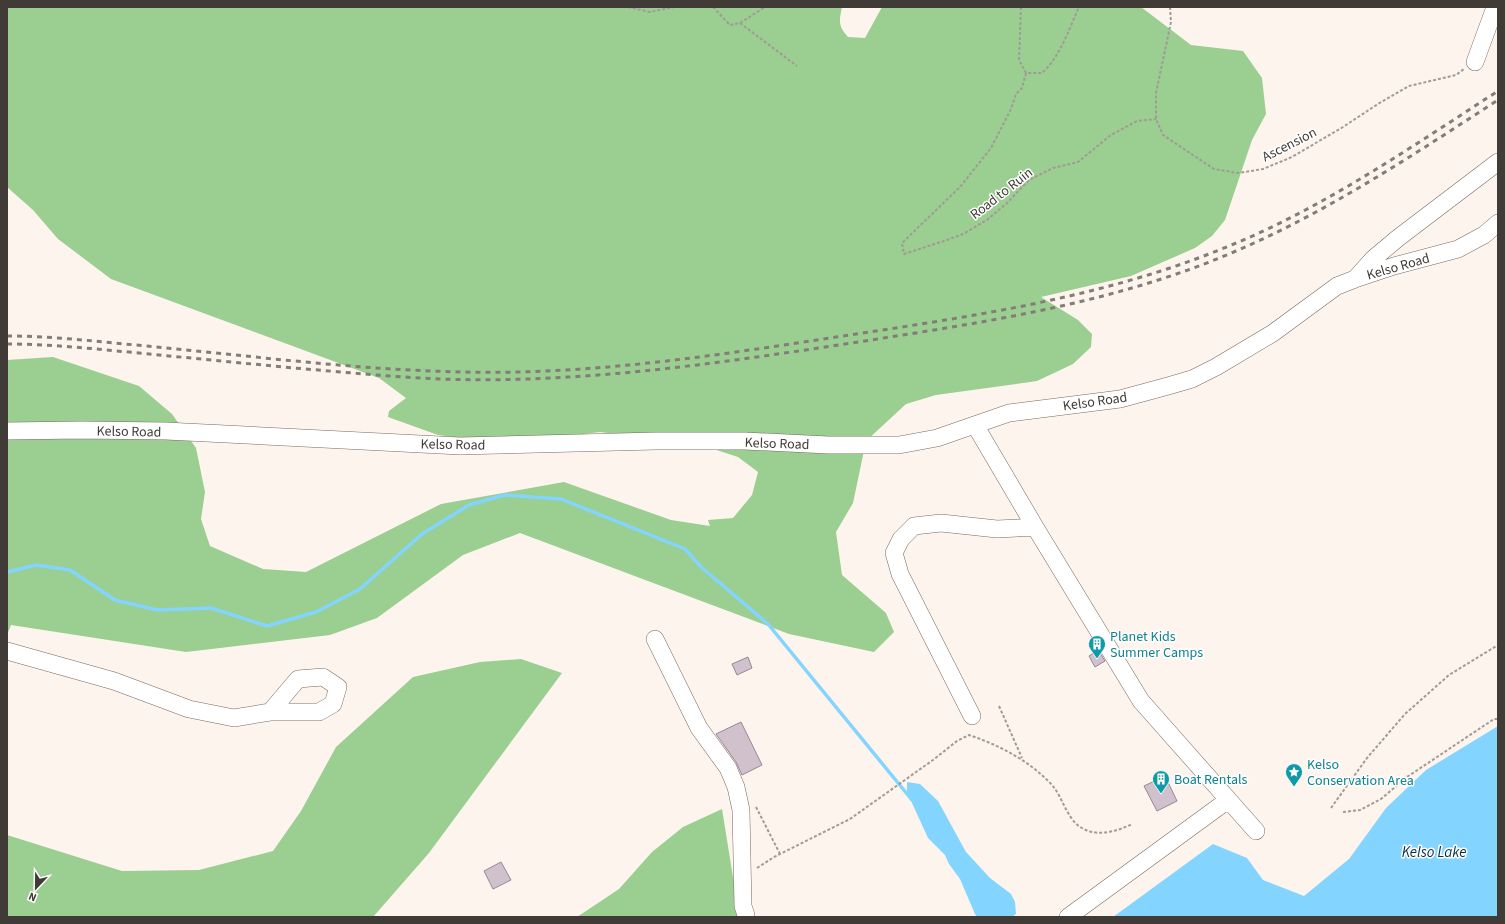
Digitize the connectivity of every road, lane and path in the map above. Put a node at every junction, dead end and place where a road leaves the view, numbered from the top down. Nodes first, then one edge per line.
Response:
1 (628, 7) edge
2 (674, 7) edge
3 (713, 7) edge
4 (765, 7) edge
5 (1021, 7) edge
6 (1079, 7) edge
7 (1170, 7) edge
8 (1496, 7) edge
9 (740, 22) junction
10 (1475, 62) joint
11 (796, 66) dead end
12 (1026, 73) junction
13 (1156, 119) junction
14 (1498, 162) edge
15 (1498, 223) edge
16 (1355, 278) junction
17 (975, 425) junction
18 (7, 431) edge
19 (1035, 527) junction
20 (655, 639) dead end
21 (1498, 645) edge
22 (7, 651) edge
23 (999, 706) dead end
24 (270, 712) dead end
25 (972, 716) dead end
26 (1498, 719) edge
27 (1022, 760) junction
28 (1228, 800) junction
29 (755, 807) dead end
30 (1331, 808) dead end
31 (1343, 812) dead end
32 (1132, 824) dead end
33 (1256, 832) dead end
34 (780, 854) junction
35 (742, 878) junction
36 (746, 916) edge
37 (1068, 917) edge

1 - 2 path
3 - 9 path
4 - 9 path
5 - 12 path
6 - 12 path
7 - 13 path, Ascension
8 - 10 street
9 - 11 path
10 - 13 path, Ascension
12 - 13 path, Road to Ruin
14 - 16 street
15 - 16 street, Kelso Road
16 - 17 street, Kelso Road
17 - 18 street, Kelso Road
17 - 19 street
19 - 25 street
19 - 28 street
20 - 35 street
21 - 30 path
22 - 24 street
23 - 27 path
26 - 31 path
27 - 32 path
27 - 34 path
28 - 33 street
28 - 37 street
29 - 34 path
34 - 35 path
35 - 36 street

